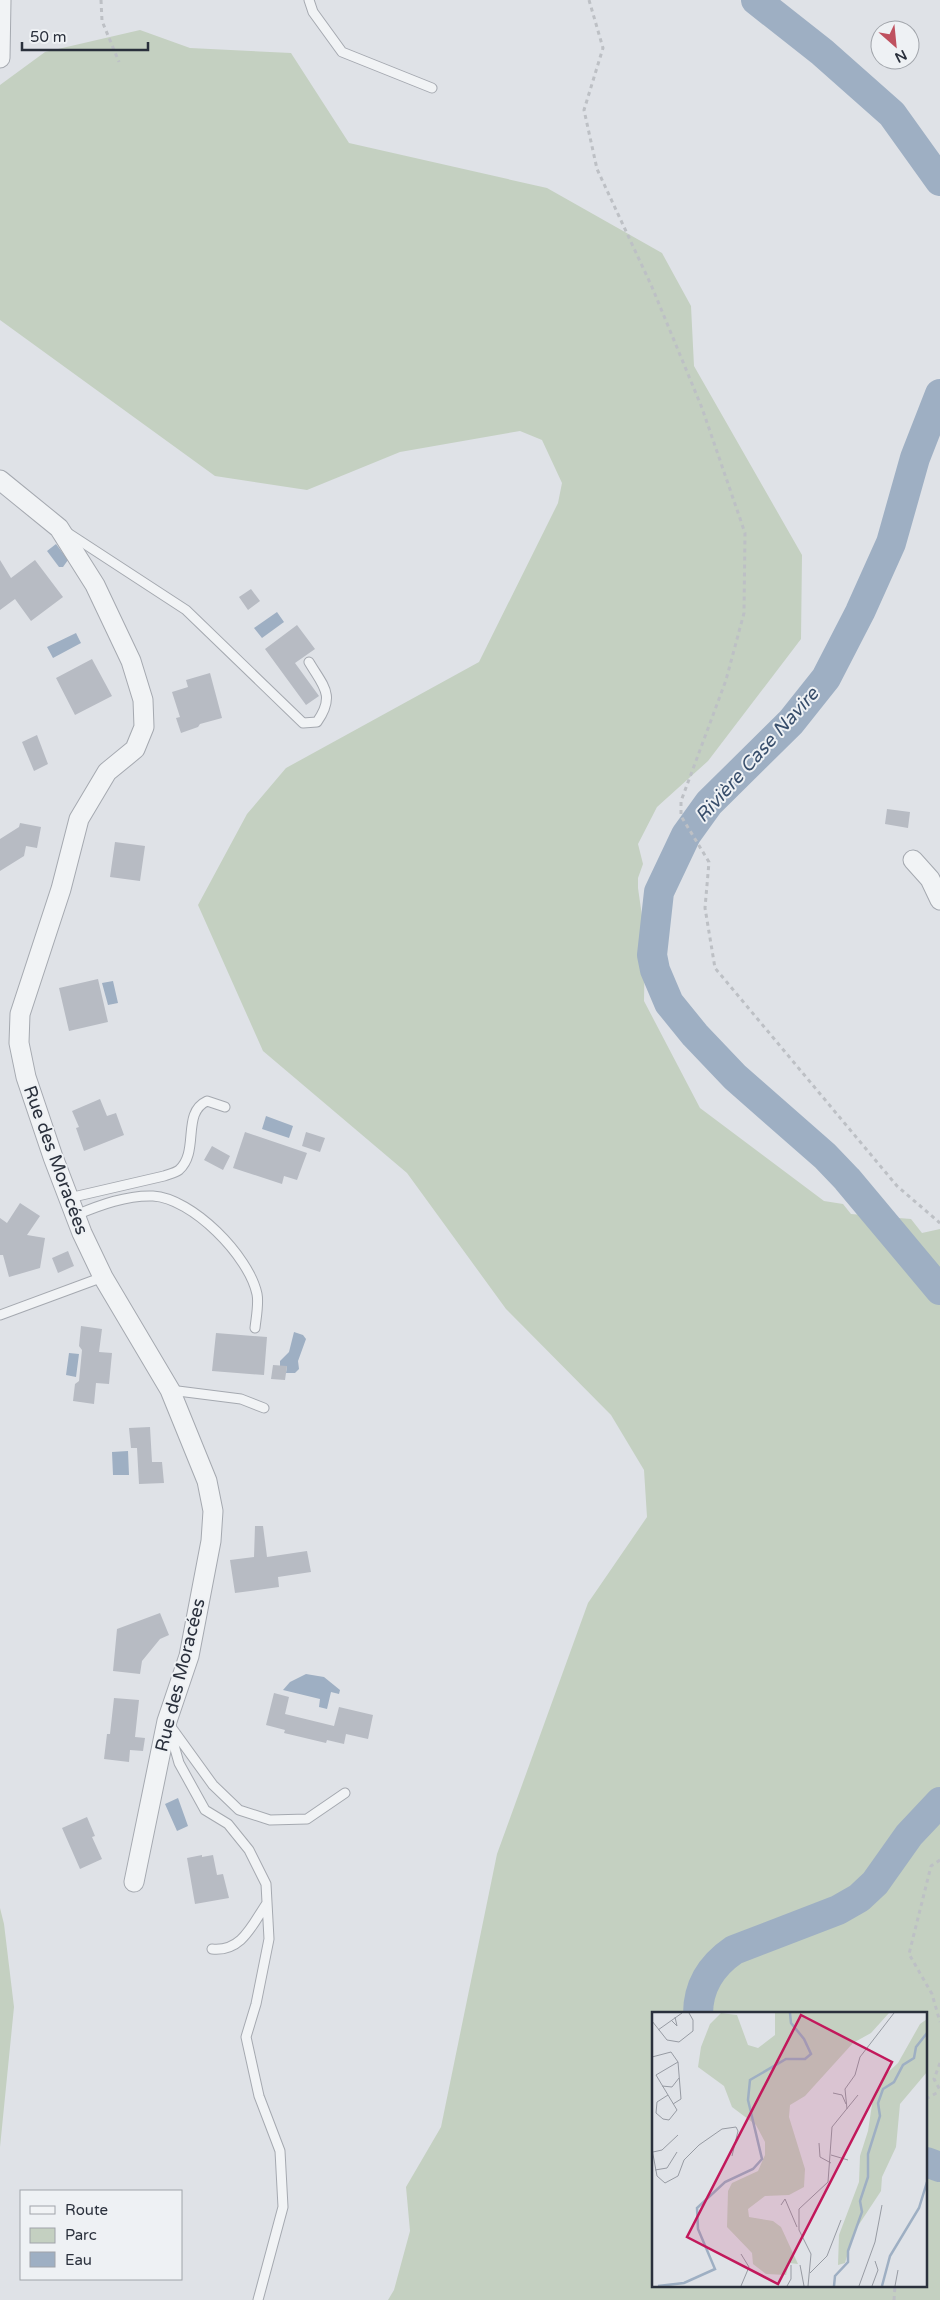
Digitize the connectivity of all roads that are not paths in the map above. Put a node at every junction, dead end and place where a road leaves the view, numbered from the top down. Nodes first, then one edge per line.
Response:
1 (1, 0) edge
2 (309, 0) edge
3 (0, 58) edge
4 (432, 88) dead end
5 (0, 480) edge
6 (59, 528) junction
7 (309, 662) dead end
8 (913, 860) dead end
9 (940, 900) edge
10 (225, 1106) dead end
11 (69, 1198) junction
12 (76, 1215) junction
13 (103, 1277) junction
14 (0, 1315) edge
15 (255, 1328) dead end
16 (170, 1390) junction
17 (264, 1408) dead end
18 (167, 1721) junction
19 (345, 1793) dead end
20 (134, 1882) dead end
21 (267, 1903) junction
22 (212, 1949) dead end
23 (258, 2300) edge

1 - 3 street
2 - 4 lane
5 - 6 street, Rue des Moracées
6 - 7 lane
6 - 11 street, Rue des Moracées
8 - 9 street
10 - 11 lane
11 - 12 street, Rue des Moracées
12 - 13 street, Rue des Moracées
12 - 15 lane
13 - 14 lane
13 - 16 street, Rue des Moracées
16 - 17 lane
16 - 18 street, Rue des Moracées
18 - 19 lane
18 - 20 street, Rue des Moracées
18 - 21 lane
21 - 22 lane
21 - 23 lane

